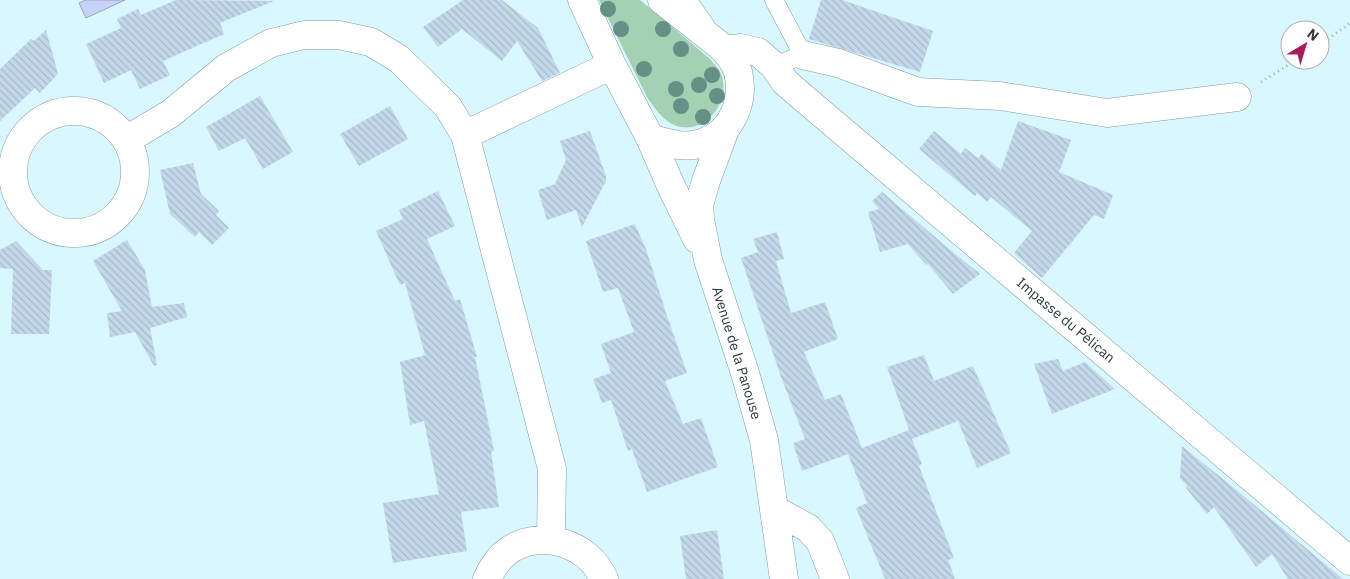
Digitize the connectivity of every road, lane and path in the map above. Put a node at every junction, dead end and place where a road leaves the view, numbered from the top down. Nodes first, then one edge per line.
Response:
1 (582, 0) edge
2 (662, 0) edge
3 (686, 0) edge
4 (774, 0) edge
5 (1350, 23) edge
6 (1330, 38) edge
7 (722, 47) junction
8 (803, 55) junction
9 (612, 65) junction
10 (1280, 70) edge
11 (780, 74) junction
12 (741, 91) junction
13 (1237, 97) joint
14 (724, 132) junction
15 (465, 135) junction
16 (650, 138) junction
17 (126, 140) junction
18 (708, 260) junction
19 (775, 510) junction
20 (551, 540) junction
21 (1349, 559) edge
22 (487, 579) edge
23 (604, 579) edge
24 (784, 579) edge
25 (835, 579) edge

1 - 9 street
2 - 7 street
3 - 7 lane
4 - 8 lane
5 - 6 path
7 - 11 street, Impasse du Pélican
7 - 12 street
8 - 11 lane
8 - 13 street
9 - 15 street
9 - 16 street
10 - 13 path
11 - 12 street
11 - 21 street, Impasse du Pélican
12 - 14 street, Avenue de la Panouse
14 - 16 street
14 - 18 street, Avenue de la Panouse
15 - 17 street
15 - 20 street
16 - 18 street
17 - 17 street
18 - 19 street, Avenue de la Panouse
19 - 24 street, Avenue de la Panouse
19 - 25 street
20 - 22 street
20 - 23 street

